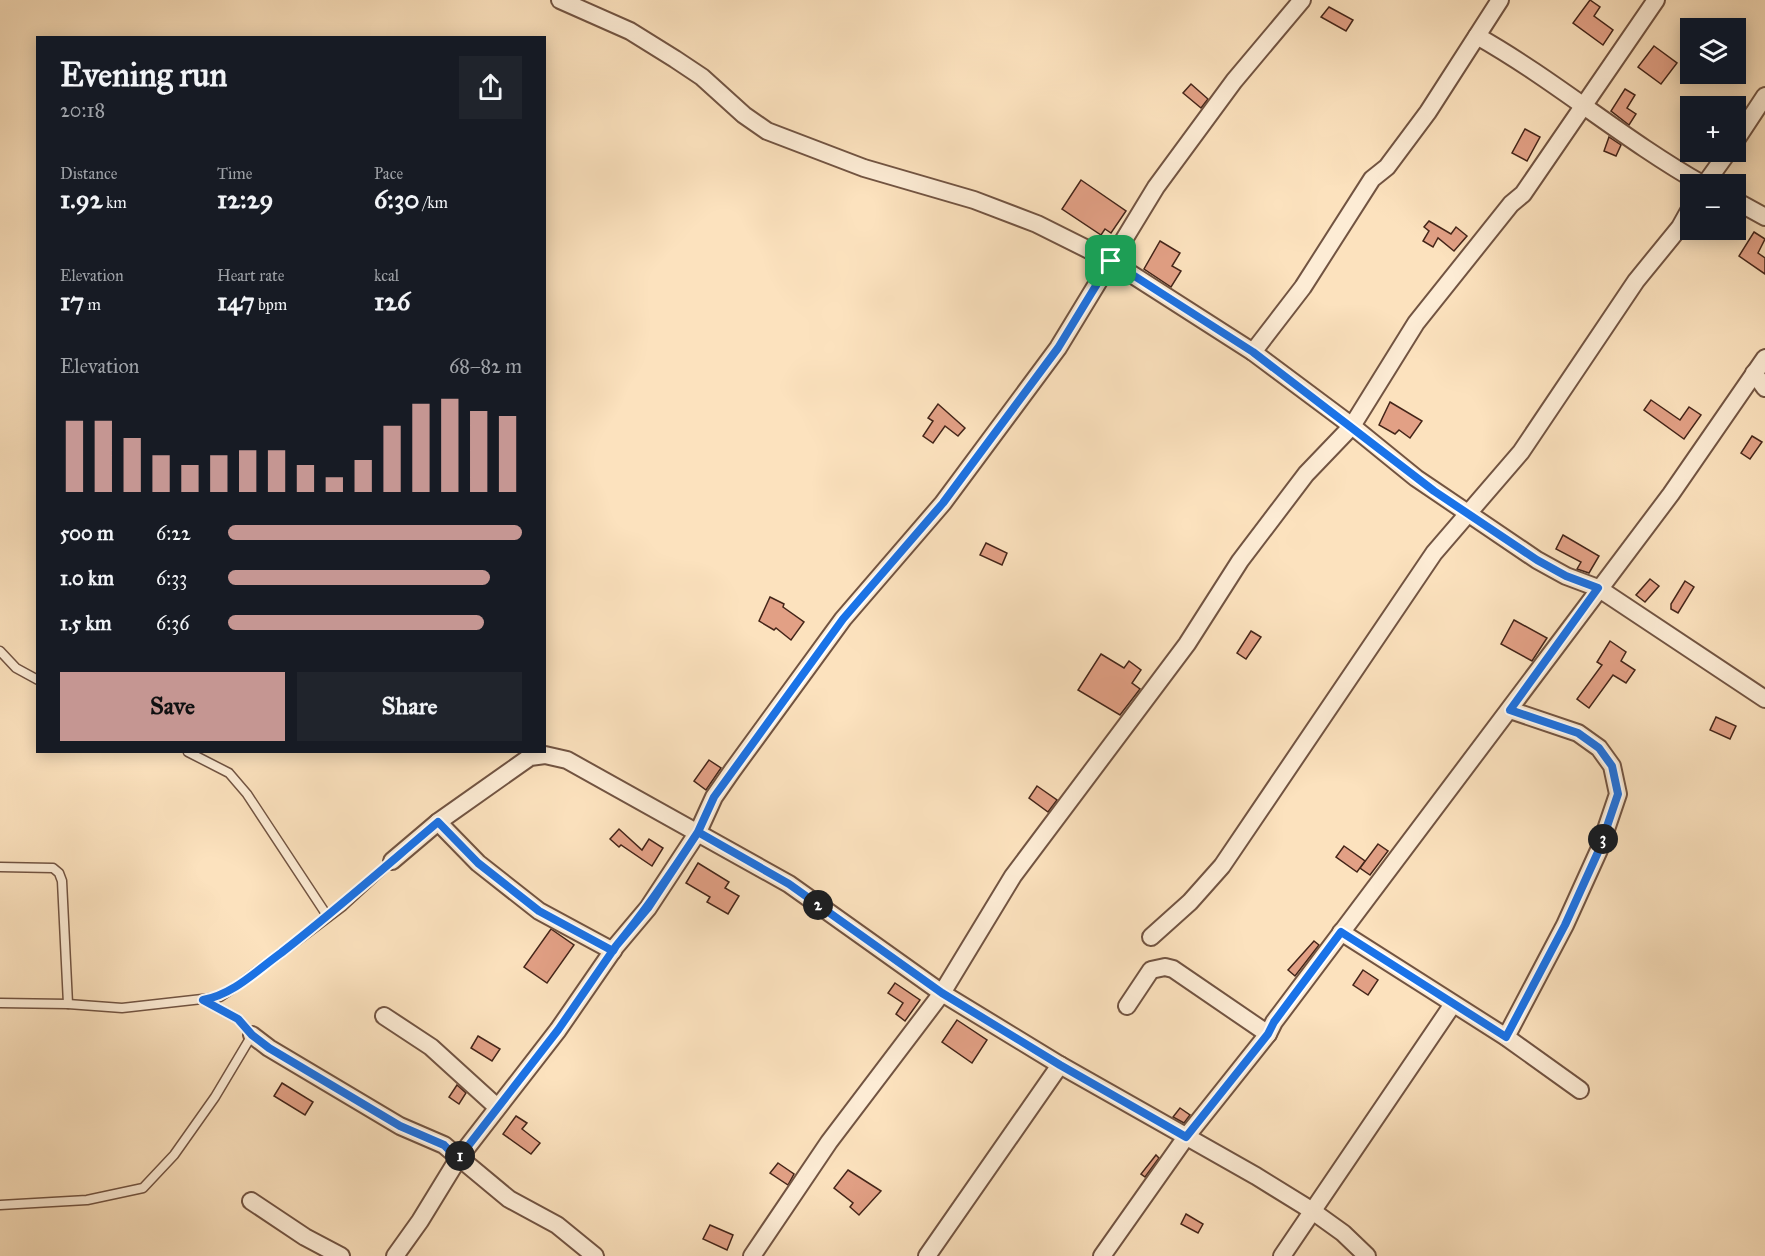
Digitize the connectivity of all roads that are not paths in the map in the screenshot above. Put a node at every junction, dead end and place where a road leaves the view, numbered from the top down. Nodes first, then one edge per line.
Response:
1 (560, 0) edge
2 (1302, 0) edge
3 (1500, 0) edge
4 (1656, 0) edge
5 (1477, 36) junction
6 (1765, 96) edge
7 (1584, 108) junction
8 (1746, 125) edge
9 (1688, 174) edge
10 (1746, 207) edge
11 (1765, 217) edge
12 (1680, 227) edge
13 (1111, 261) junction
14 (1253, 352) junction
15 (1765, 358) edge
16 (1754, 373) junction
17 (1765, 388) edge
18 (1352, 426) junction
19 (1467, 513) junction
20 (1598, 588) junction
21 (0, 651) edge
22 (36, 679) edge
23 (1765, 699) edge
24 (1510, 710) junction
25 (190, 753) edge
26 (438, 822) junction
27 (698, 832) junction
28 (392, 861) joint
29 (0, 867) edge
30 (328, 917) junction
31 (1341, 932) junction
32 (1150, 937) dead end
33 (613, 951) junction
34 (942, 993) junction
35 (203, 1000) junction
36 (0, 1003) edge
37 (68, 1004) junction
38 (1453, 1004) junction
39 (1127, 1006) dead end
40 (384, 1016) dead end
41 (1268, 1034) junction
42 (252, 1035) junction
43 (1506, 1037) junction
44 (1060, 1065) junction
45 (1580, 1090) dead end
46 (497, 1107) junction
47 (1186, 1137) junction
48 (458, 1159) junction
49 (251, 1201) dead end
50 (0, 1205) edge
51 (1311, 1210) junction
52 (341, 1256) edge
53 (395, 1256) edge
54 (595, 1256) edge
55 (752, 1256) edge
56 (927, 1256) edge
57 (1102, 1256) edge
58 (1282, 1256) edge
59 (1367, 1256) edge

1 - 13 street
2 - 13 street
3 - 5 street
4 - 7 street
5 - 7 street
5 - 14 street
6 - 8 street
7 - 9 street
7 - 18 street
10 - 11 street
12 - 19 street
13 - 14 street
13 - 27 street
14 - 18 street
15 - 16 street
16 - 17 street
16 - 20 street
18 - 19 street
18 - 34 street
19 - 20 street
19 - 32 street
20 - 23 street
20 - 24 street
21 - 22 lane
24 - 31 street
24 - 43 street
25 - 30 lane
26 - 27 street
26 - 28 street
26 - 33 street
27 - 33 street
27 - 34 street
28 - 30 lane
29 - 37 lane
30 - 35 lane
31 - 38 street
31 - 41 street
33 - 46 street
34 - 44 street
34 - 55 street
35 - 37 lane
35 - 42 lane
36 - 37 lane
38 - 43 street
38 - 51 street
39 - 41 street
40 - 46 street
41 - 47 street
42 - 48 street
42 - 50 lane
43 - 45 street
44 - 47 street
44 - 56 street
46 - 48 street
47 - 51 street
47 - 57 street
48 - 53 street
48 - 54 street
49 - 52 street
51 - 58 street
51 - 59 street

